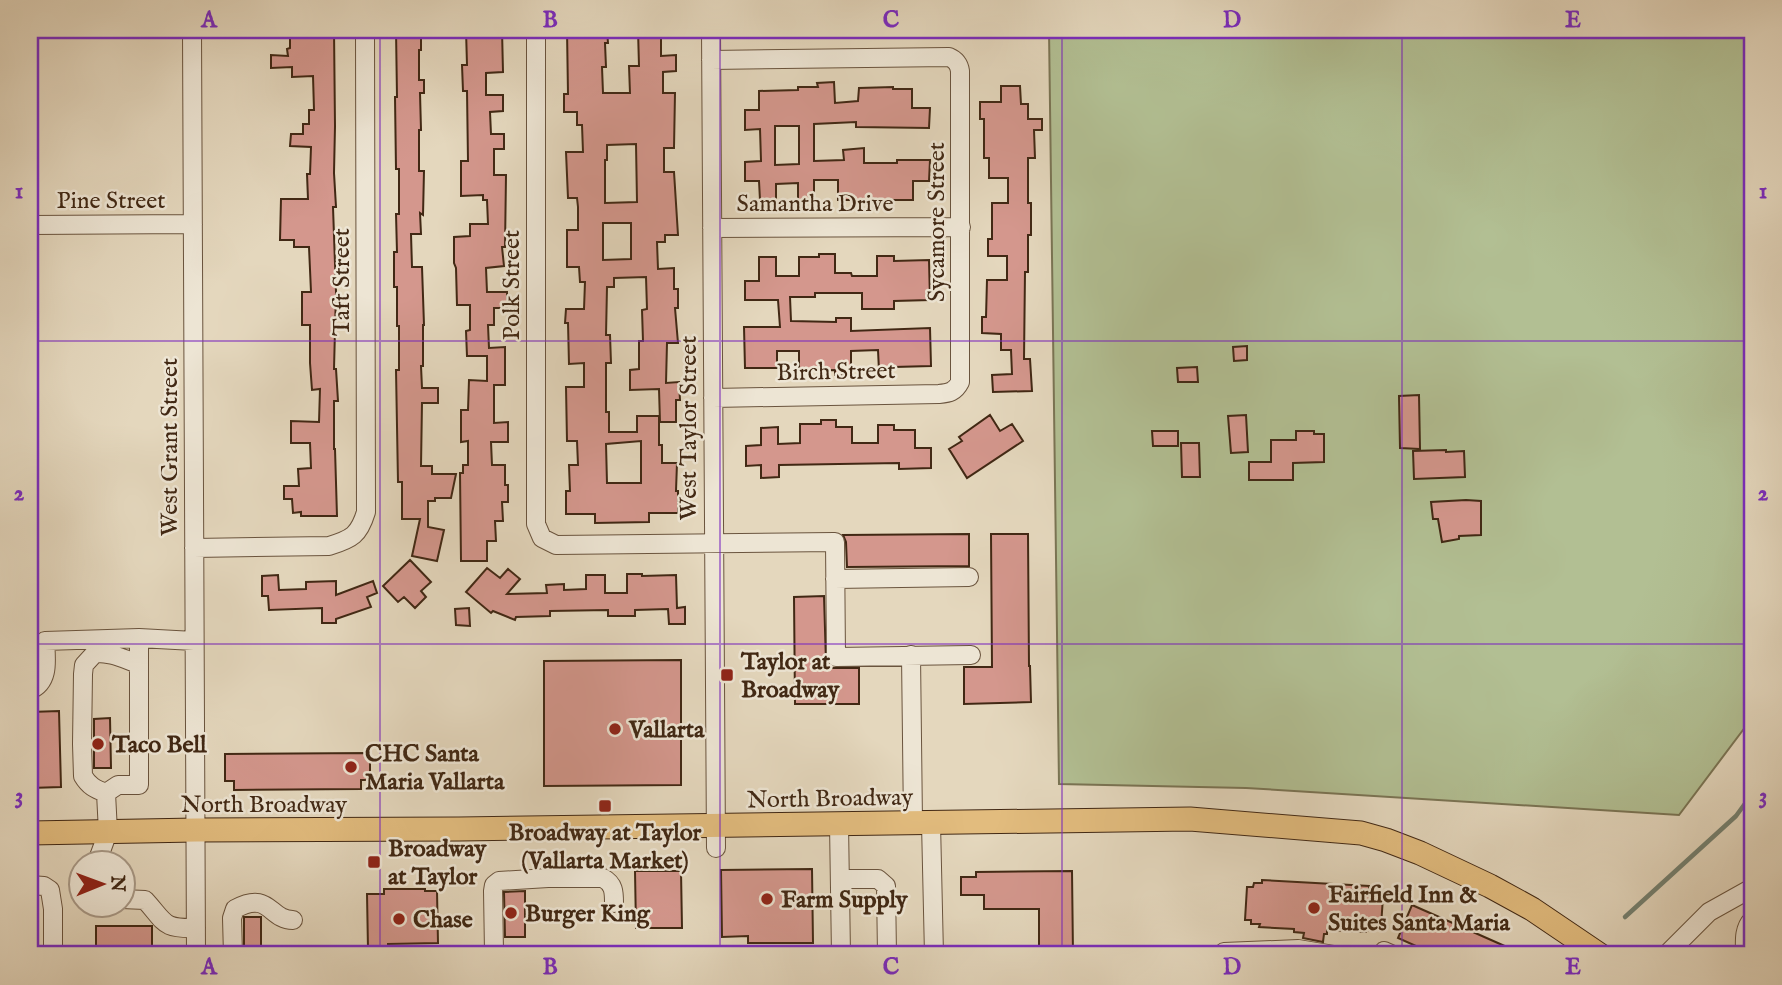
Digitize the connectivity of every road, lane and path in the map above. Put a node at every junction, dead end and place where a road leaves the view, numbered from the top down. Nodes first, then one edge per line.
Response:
1 (192, 30) edge
2 (365, 30) edge
3 (536, 30) edge
4 (711, 30) edge
5 (712, 60) junction
6 (193, 224) junction
7 (30, 225) edge
8 (961, 227) junction
9 (712, 228) junction
10 (957, 387) joint
11 (713, 398) junction
12 (713, 543) junction
13 (194, 548) junction
14 (969, 577) dead end
15 (835, 579) junction
16 (139, 638) junction
17 (194, 641) junction
18 (971, 655) dead end
19 (911, 656) junction
20 (138, 664) junction
21 (30, 690) edge
22 (106, 793) junction
23 (922, 823) junction
24 (839, 824) junction
25 (196, 830) junction
26 (108, 832) junction
27 (30, 833) edge
28 (716, 837) junction
29 (102, 848) edge
30 (840, 879) junction
31 (30, 885) edge
32 (1752, 888) edge
33 (136, 900) edge
34 (614, 903) dead end
35 (293, 920) dead end
36 (1752, 920) edge
37 (196, 928) junction
38 (1224, 951) dead end
39 (494, 952) dead end
40 (52, 955) edge
41 (196, 955) edge
42 (233, 955) edge
43 (841, 955) edge
44 (887, 955) edge
45 (934, 955) edge
46 (1334, 955) edge
47 (1381, 955) edge
48 (1393, 955) edge
49 (1600, 955) edge
50 (1666, 955) edge
51 (1745, 955) edge

1 - 6 street, West Grant Street
2 - 13 street, Taft Street
3 - 12 street, Polk Street
4 - 5 street, West Taylor Street
5 - 8 street, Sycamore Street
5 - 9 street, West Taylor Street
6 - 7 street, Pine Street
6 - 13 street, West Grant Street
8 - 9 street, Samantha Drive
8 - 10 street, Sycamore Street
9 - 11 street, West Taylor Street
10 - 11 street, Birch Street
11 - 12 street, West Taylor Street
12 - 15 street
12 - 28 street, West Taylor Street
13 - 17 street, West Grant Street
14 - 15 street
15 - 19 street
16 - 17 street
16 - 20 street
16 - 21 street
17 - 25 street, West Grant Street
18 - 19 street
19 - 23 street
20 - 22 street
20 - 22 street
22 - 26 street
23 - 24 main road, North Broadway
23 - 45 street
23 - 49 main road, North Broadway
24 - 28 main road, North Broadway
24 - 30 street
25 - 26 main road, North Broadway
25 - 28 main road, North Broadway
25 - 37 street, West Grant Street
26 - 27 main road, North Broadway
26 - 29 street
30 - 43 street
30 - 44 street
31 - 40 street
32 - 50 street
33 - 37 street
34 - 39 street
35 - 42 street
36 - 51 street
37 - 41 street, West Grant Street
38 - 46 street
47 - 48 street

